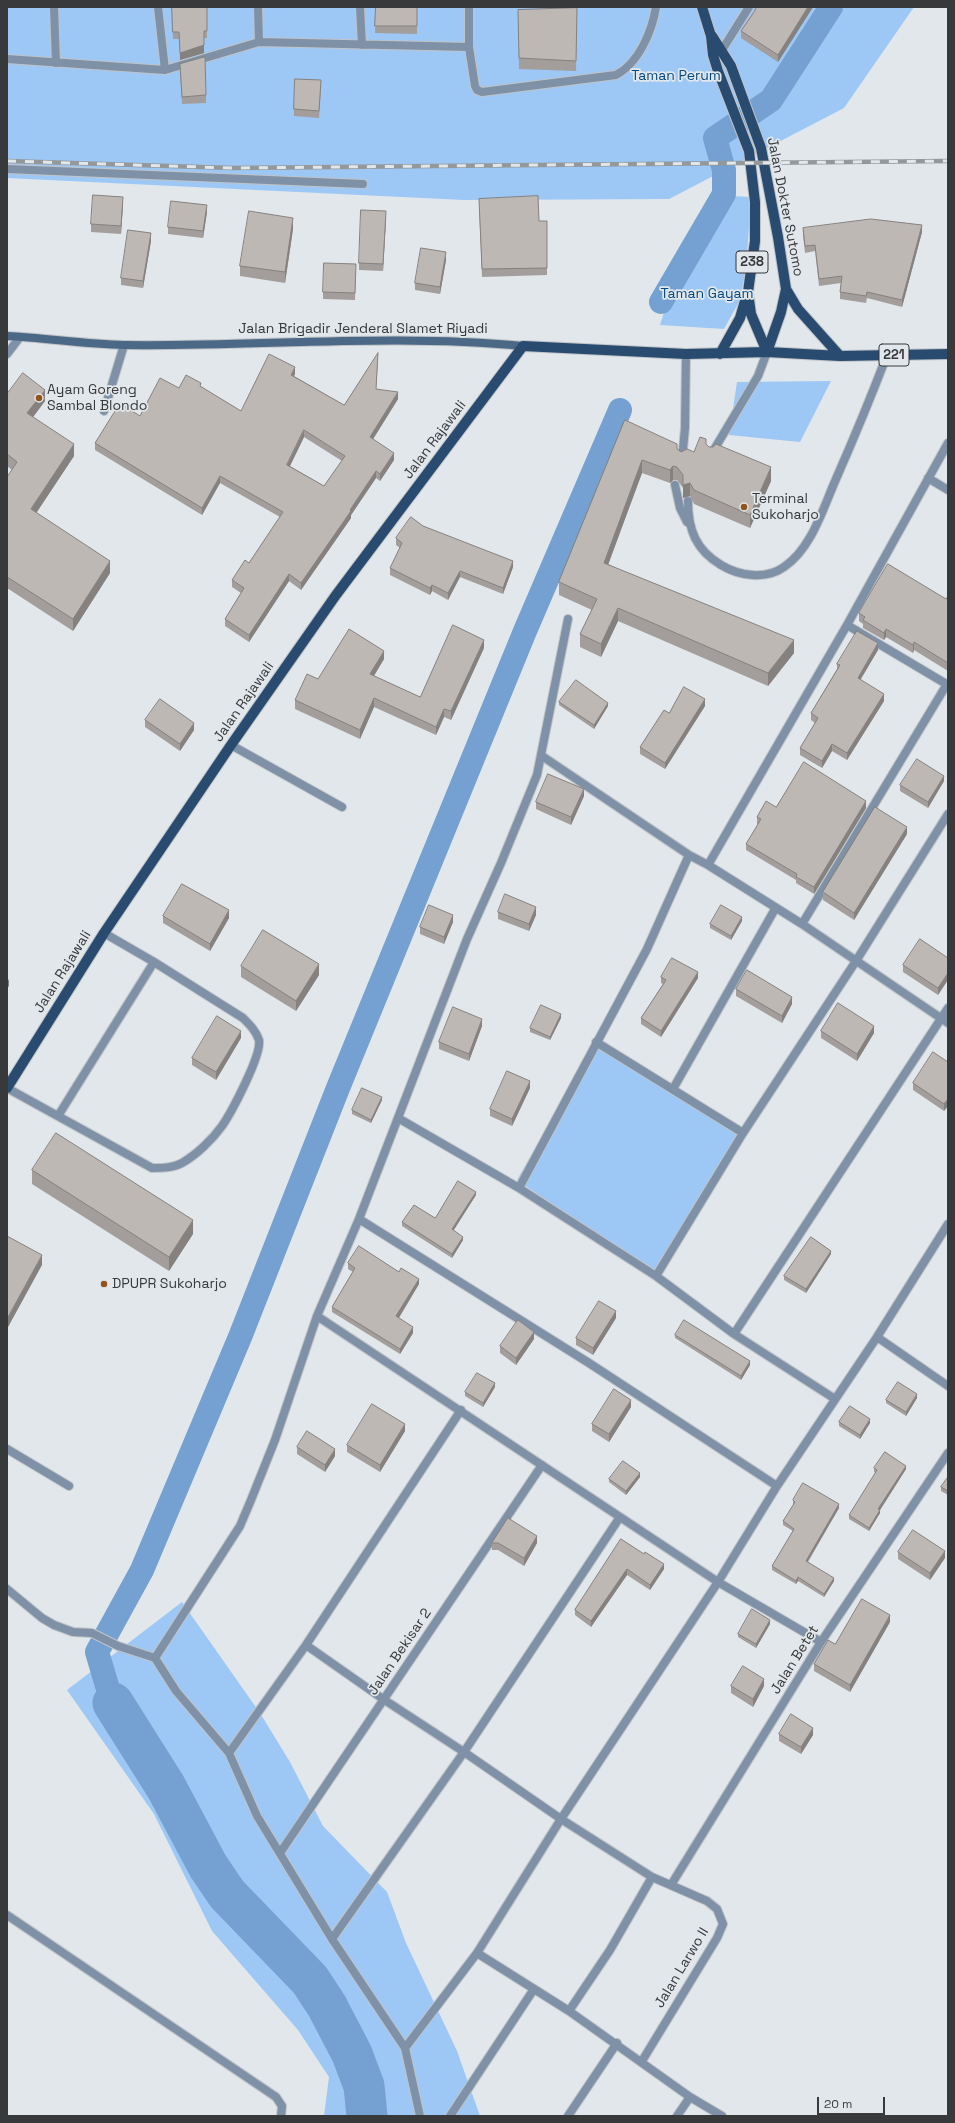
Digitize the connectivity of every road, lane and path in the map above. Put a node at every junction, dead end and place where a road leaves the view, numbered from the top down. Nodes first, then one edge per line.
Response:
1 (54, 7) edge
2 (158, 7) edge
3 (258, 7) edge
4 (360, 7) edge
5 (469, 7) edge
6 (656, 7) edge
7 (702, 7) edge
8 (747, 8) edge
9 (259, 42) junction
10 (362, 45) junction
11 (469, 47) junction
12 (717, 52) junction
13 (7, 59) edge
14 (56, 63) junction
15 (165, 70) junction
16 (7, 169) edge
17 (363, 184) dead end
18 (786, 289) junction
19 (748, 292) junction
20 (7, 336) edge
21 (20, 337) junction
22 (124, 345) junction
23 (523, 346) junction
24 (767, 352) junction
25 (7, 354) edge
26 (686, 354) junction
27 (720, 354) junction
28 (948, 354) edge
29 (888, 355) junction
30 (840, 356) junction
31 (104, 411) dead end
32 (948, 443) edge
33 (711, 455) edge
34 (682, 460) edge
35 (928, 478) junction
36 (675, 485) edge
37 (948, 490) edge
38 (688, 502) edge
39 (691, 532) junction
40 (568, 619) dead end
41 (847, 625) junction
42 (947, 684) edge
43 (231, 745) junction
44 (542, 756) junction
45 (342, 807) dead end
46 (948, 814) edge
47 (689, 856) junction
48 (708, 865) junction
49 (776, 909) junction
50 (802, 924) junction
51 (104, 933) junction
52 (856, 961) junction
53 (154, 962) junction
54 (948, 1008) edge
55 (945, 1021) edge
56 (596, 1042) junction
57 (7, 1088) edge
58 (673, 1089) junction
59 (58, 1116) junction
60 (398, 1118) junction
61 (743, 1133) junction
62 (519, 1188) junction
63 (359, 1219) junction
64 (948, 1224) edge
65 (656, 1276) junction
66 (317, 1316) junction
67 (734, 1334) junction
68 (877, 1337) junction
69 (948, 1386) edge
70 (835, 1399) junction
71 (461, 1410) junction
72 (7, 1449) edge
73 (948, 1453) edge
74 (542, 1465) junction
75 (69, 1486) dead end
76 (777, 1486) junction
77 (620, 1517) junction
78 (718, 1582) junction
79 (7, 1589) edge
80 (821, 1642) junction
81 (306, 1645) junction
82 (155, 1658) junction
83 (383, 1700) junction
84 (464, 1752) junction
85 (229, 1753) junction
86 (561, 1819) junction
87 (280, 1853) junction
88 (652, 1877) junction
89 (670, 1885) junction
90 (7, 1915) edge
91 (332, 1939) junction
92 (477, 1953) junction
93 (534, 1989) junction
94 (570, 2011) junction
95 (617, 2043) junction
96 (405, 2048) junction
97 (642, 2061) junction
98 (690, 2097) junction
99 (281, 2116) edge
100 (420, 2116) edge
101 (450, 2116) edge
102 (568, 2116) edge
103 (677, 2116) edge
104 (722, 2116) edge

1 - 14 street
2 - 15 street
3 - 9 street
4 - 10 street
5 - 11 street
6 - 11 street
7 - 12 main road, Jalan Dokter Sutomo / 238
8 - 12 street
9 - 10 street
9 - 15 street
10 - 11 street
12 - 18 main road, Jalan Dokter Sutomo / 238
12 - 19 main road, Jalan Dokter Sutomo / 238
13 - 14 street
14 - 15 street
16 - 17 street
18 - 24 main road, Jalan Dokter Sutomo / 238
18 - 30 main road
19 - 24 main road, Jalan Dokter Sutomo / 238
19 - 27 main road
20 - 21 main road, Jalan Brigadir Jenderal Slamet Riyadi
21 - 22 main road, Jalan Brigadir Jenderal Slamet Riyadi
21 - 25 street
22 - 23 main road, Jalan Brigadir Jenderal Slamet Riyadi
22 - 31 street
23 - 26 main road, Jalan Brigadir Jenderal Slamet Riyadi
23 - 43 main road, Jalan Rajawali
24 - 27 main road, Jalan Brigadir Jenderal Slamet Riyadi
24 - 30 main road, 221
24 - 33 street
26 - 27 main road, Jalan Brigadir Jenderal Slamet Riyadi
26 - 34 street
28 - 29 main road, 221
29 - 30 main road, 221
29 - 39 street
32 - 35 street
35 - 37 street
35 - 41 street
36 - 39 street
38 - 39 street
40 - 44 street
41 - 42 street
41 - 48 street
42 - 50 street
43 - 45 street
43 - 51 main road, Jalan Rajawali
44 - 47 street
44 - 60 street
46 - 52 street
47 - 48 street
47 - 56 street
48 - 49 street
49 - 50 street
49 - 58 street
50 - 52 street
51 - 53 street
51 - 57 main road, Jalan Rajawali
52 - 55 street
52 - 61 street
53 - 59 street
53 - 59 street
54 - 55 street
55 - 67 street
56 - 58 street
56 - 62 street
57 - 59 street
58 - 61 street
60 - 62 street
60 - 63 street
61 - 65 street
62 - 65 street
63 - 66 street
63 - 76 street
64 - 68 street
65 - 67 street
66 - 71 street
66 - 82 street
67 - 70 street
68 - 69 street
68 - 70 street
70 - 76 street
71 - 74 street
71 - 81 street
72 - 75 street
73 - 80 street, Jalan Betet
74 - 77 street
74 - 83 street, Jalan Bekisar 2
76 - 78 street
77 - 78 street
77 - 84 street
78 - 80 street
78 - 86 street
79 - 82 street
80 - 89 street, Jalan Betet
81 - 83 street, Jalan Larwo II
81 - 85 street
82 - 85 street
83 - 84 street, Jalan Larwo II
83 - 87 street, Jalan Bekisar 2
84 - 86 street, Jalan Larwo II
84 - 91 street
85 - 87 street
86 - 88 street, Jalan Larwo II
86 - 92 street
87 - 91 street
88 - 89 street, Jalan Larwo II
88 - 94 street
89 - 97 street, Jalan Larwo II
90 - 99 street
91 - 96 street
92 - 93 street
92 - 96 street
93 - 94 street
93 - 101 street
94 - 95 street
95 - 97 street
95 - 102 street
96 - 100 street
97 - 98 street
98 - 103 street
98 - 104 street

